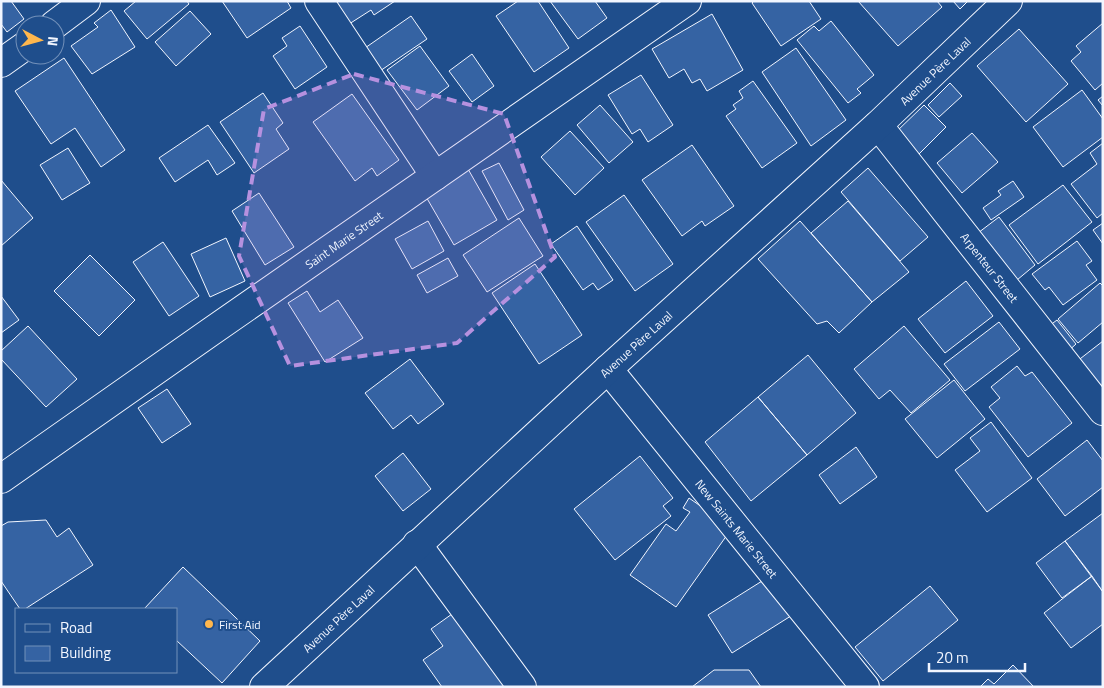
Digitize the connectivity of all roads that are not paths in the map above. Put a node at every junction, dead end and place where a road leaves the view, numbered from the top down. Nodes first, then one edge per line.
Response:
1 (86, 1) edge
2 (319, 1) edge
3 (687, 1) edge
4 (1008, 1) edge
5 (65, 17) edge
6 (15, 53) edge
7 (1, 63) edge
8 (878, 125) junction
9 (435, 176) junction
10 (608, 369) junction
11 (1103, 410) edge
12 (1, 479) edge
13 (417, 544) junction
14 (264, 687) edge
15 (522, 687) edge
16 (866, 687) edge

1 - 5 street
2 - 9 street
3 - 9 street, Saint Marie Street
4 - 8 street, Avenue Père Laval
6 - 7 street
8 - 10 street, Avenue Père Laval
8 - 11 street, Arpenteur Street
9 - 12 street, Saint Marie Street
10 - 13 street, Avenue Père Laval
10 - 16 street, New Saints Marie Street
13 - 14 street, Avenue Père Laval
13 - 15 street

